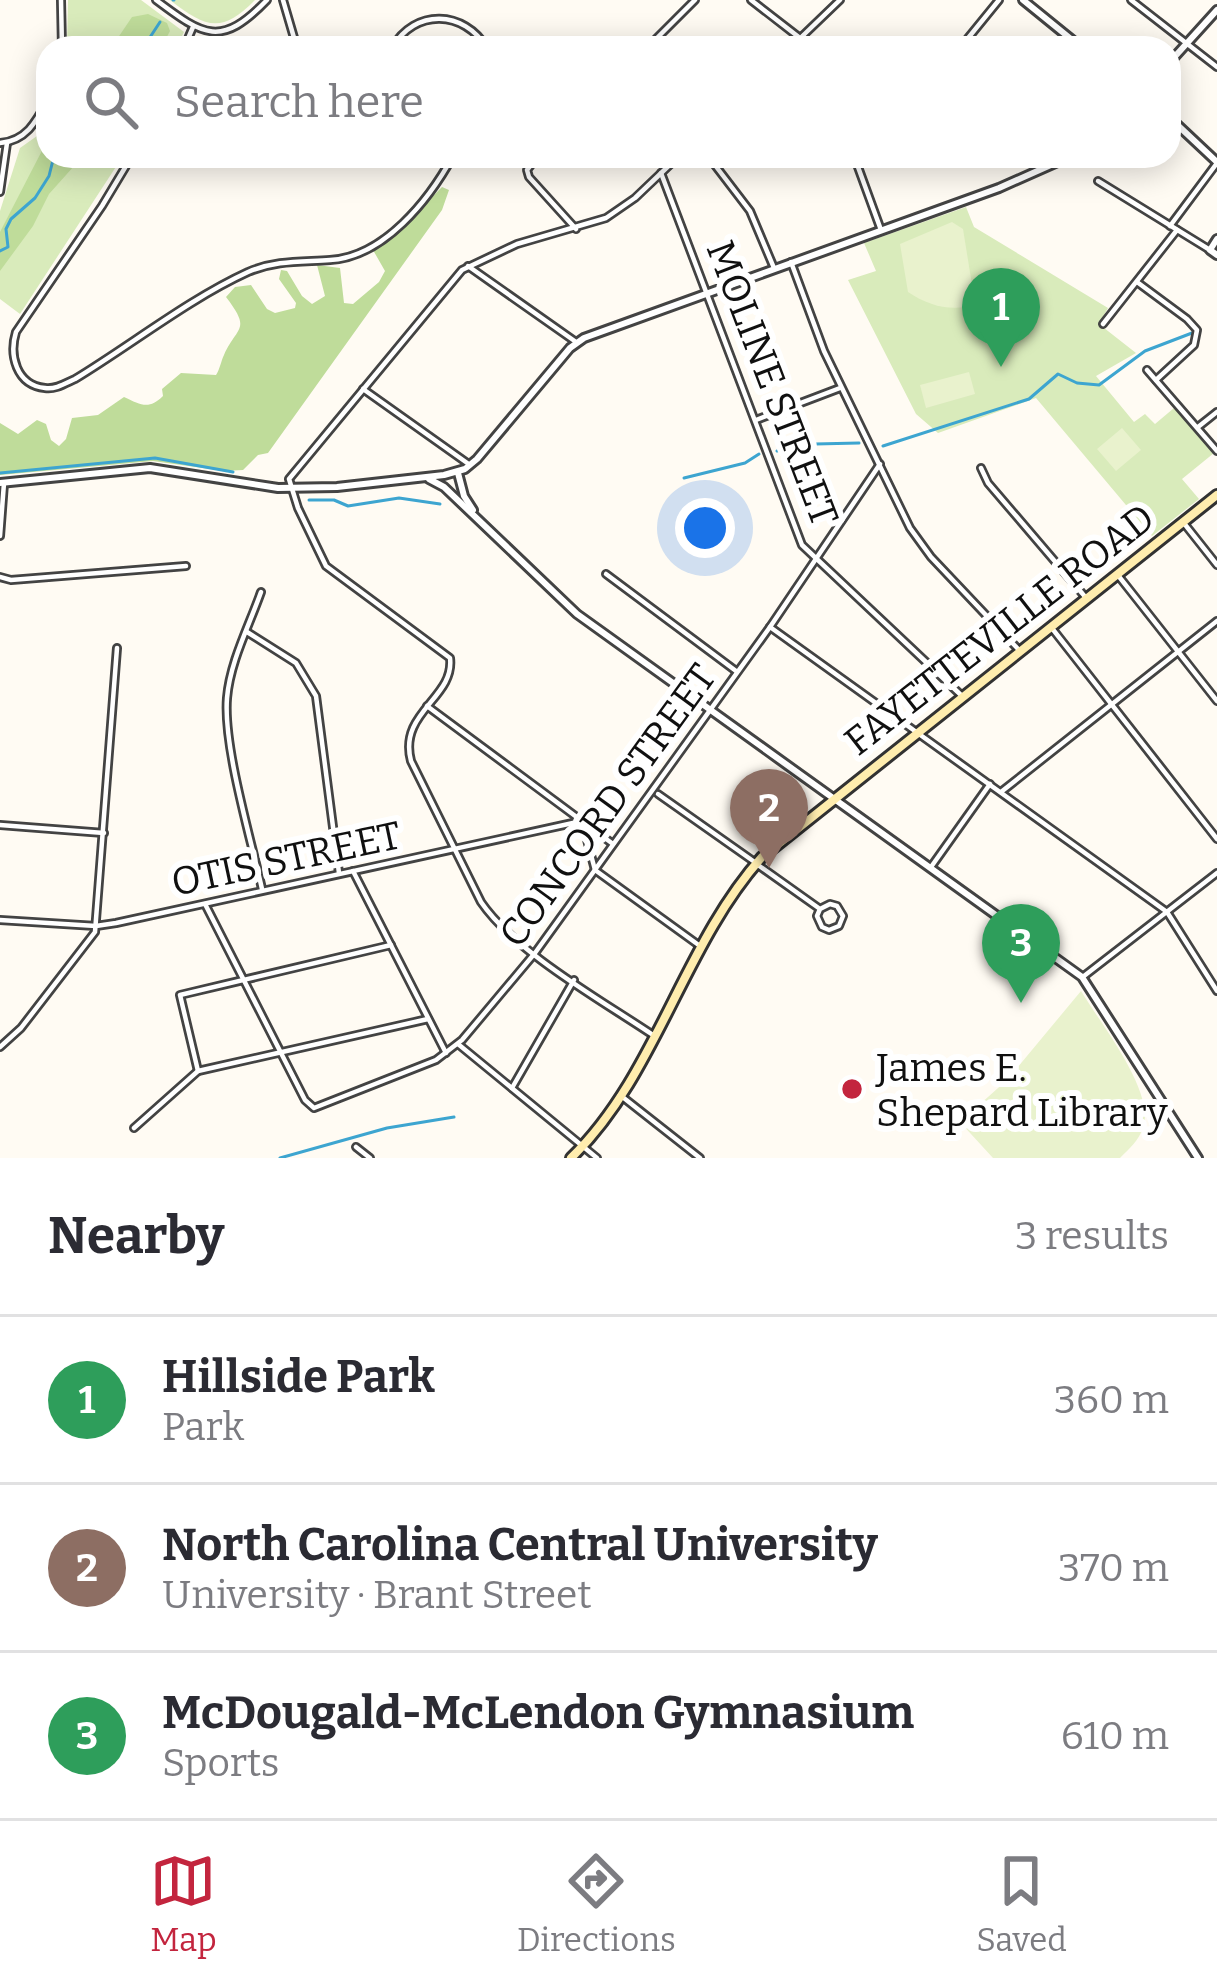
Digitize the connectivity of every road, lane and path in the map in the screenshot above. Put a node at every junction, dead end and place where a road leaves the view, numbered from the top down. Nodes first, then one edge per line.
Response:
1 (61, 0) edge
2 (156, 0) edge
3 (267, 0) edge
4 (283, 0) edge
5 (695, 0) edge
6 (751, 0) edge
7 (840, 0) edge
8 (999, 0) edge
9 (1022, 0) edge
10 (1132, 0) edge
11 (1217, 10) edge
12 (193, 27) junction
13 (62, 36) edge
14 (189, 36) edge
15 (294, 36) edge
16 (402, 36) edge
17 (476, 36) edge
18 (658, 36) edge
19 (801, 36) edge
20 (803, 36) edge
21 (970, 36) edge
22 (1067, 36) edge
23 (1176, 36) edge
24 (1181, 40) edge
25 (1186, 44) junction
26 (1181, 50) edge
27 (1217, 68) edge
28 (36, 119) edge
29 (1181, 128) edge
30 (4, 143) edge
31 (1217, 163) edge
32 (125, 168) edge
33 (444, 168) edge
34 (529, 168) edge
35 (666, 168) edge
36 (717, 168) edge
37 (858, 168) edge
38 (1042, 168) edge
39 (661, 172) junction
40 (1098, 181) dead end
41 (0, 193) edge
42 (1174, 228) junction
43 (576, 229) junction
44 (881, 230) junction
45 (1217, 238) edge
46 (1214, 252) edge
47 (791, 262) junction
48 (468, 266) junction
49 (774, 268) junction
50 (1137, 282) junction
51 (709, 292) junction
52 (1103, 324) dead end
53 (577, 343) junction
54 (1148, 370) dead end
55 (1156, 380) junction
56 (842, 388) junction
57 (363, 389) junction
58 (1217, 412) edge
59 (755, 420) junction
60 (1198, 428) junction
61 (1217, 451) edge
62 (880, 464) junction
63 (470, 465) junction
64 (982, 468) dead end
65 (454, 473) junction
66 (425, 478) junction
67 (2, 483) edge
68 (290, 488) junction
69 (1217, 495) edge
70 (457, 499) junction
71 (1184, 522) junction
72 (483, 523) junction
73 (0, 536) edge
74 (816, 557) junction
75 (1217, 565) edge
76 (186, 566) dead end
77 (606, 574) dead end
78 (1117, 574) junction
79 (2, 579) edge
80 (261, 592) dead end
81 (1087, 599) junction
82 (1217, 621) edge
83 (770, 626) junction
84 (1051, 627) junction
85 (247, 632) junction
86 (117, 648) dead end
87 (1020, 651) junction
88 (1178, 652) junction
89 (737, 672) junction
90 (963, 696) junction
91 (1217, 701) edge
92 (1112, 704) junction
93 (427, 706) junction
94 (711, 708) junction
95 (917, 732) junction
96 (991, 784) junction
97 (1001, 792) junction
98 (658, 794) dead end
99 (835, 797) junction
100 (582, 821) junction
101 (0, 826) edge
102 (104, 833) junction
103 (1217, 838) edge
104 (613, 844) junction
105 (455, 849) junction
106 (756, 864) junction
107 (931, 867) junction
108 (595, 870) junction
109 (353, 871) junction
110 (1217, 873) edge
111 (339, 874) junction
112 (262, 892) junction
113 (205, 904) junction
114 (820, 909) junction
115 (1167, 912) junction
116 (0, 920) edge
117 (96, 926) junction
118 (391, 945) junction
119 (701, 948) junction
120 (535, 953) junction
121 (1082, 977) junction
122 (243, 979) junction
123 (574, 980) junction
124 (1217, 992) edge
125 (428, 1018) junction
126 (652, 1035) junction
127 (458, 1045) junction
128 (0, 1047) edge
129 (281, 1052) junction
130 (446, 1054) junction
131 (198, 1071) junction
132 (512, 1088) junction
133 (620, 1095) junction
134 (134, 1127) dead end
135 (583, 1146) junction
136 (356, 1147) dead end
137 (370, 1158) edge
138 (571, 1158) edge
139 (597, 1158) edge
140 (700, 1158) edge
141 (1198, 1158) edge

1 - 13 street
2 - 12 street
3 - 12 street
4 - 15 street
5 - 18 street
6 - 19 street
7 - 20 street
8 - 21 street
9 - 22 street
10 - 23 street
11 - 25 street
12 - 14 street
16 - 17 street
24 - 25 street
25 - 26 street
25 - 27 street
28 - 30 street
29 - 31 street
30 - 41 street
31 - 42 street
32 - 33 street
34 - 43 street
35 - 39 street
36 - 49 street
37 - 44 street
38 - 44 street
39 - 43 street
39 - 51 street, MOLINE STREET
40 - 42 street
42 - 46 street
42 - 50 street
43 - 48 street
44 - 47 street
45 - 46 street
47 - 49 street
47 - 56 street
48 - 53 street
48 - 57 street
49 - 51 street
50 - 52 street
50 - 55 street
51 - 53 street
51 - 59 street, MOLINE STREET
53 - 63 street
54 - 55 street
55 - 60 street
56 - 59 street
56 - 62 street
57 - 63 street
57 - 68 street
58 - 60 street
59 - 74 street, MOLINE STREET
60 - 61 street
62 - 74 street, CONCORD STREET
62 - 87 street
63 - 65 street
64 - 81 street
65 - 66 street
65 - 70 street
65 - 72 street
66 - 68 street
66 - 70 street
67 - 68 street
67 - 73 street
68 - 93 street
69 - 71 main road, FAYETTEVILLE ROAD
70 - 72 street
71 - 75 street
71 - 78 main road, FAYETTEVILLE ROAD
72 - 94 street
74 - 83 street, CONCORD STREET
74 - 90 street, MOLINE STREET
76 - 79 street
77 - 89 street
78 - 81 main road, FAYETTEVILLE ROAD
78 - 88 street
80 - 85 street
81 - 84 main road, FAYETTEVILLE ROAD
82 - 88 street
83 - 89 street, CONCORD STREET
83 - 95 street
84 - 87 main road, FAYETTEVILLE ROAD
84 - 92 street
85 - 111 street
85 - 112 street
86 - 102 street
87 - 90 main road, FAYETTEVILLE ROAD
88 - 91 street
88 - 92 street
89 - 94 street, CONCORD STREET
90 - 95 main road, FAYETTEVILLE ROAD
92 - 97 street
92 - 103 street
93 - 100 street
93 - 105 street
94 - 99 street
94 - 104 street, CONCORD STREET
95 - 96 street
95 - 99 main road, FAYETTEVILLE ROAD
96 - 97 street
96 - 107 street
97 - 115 street
98 - 106 street
99 - 106 main road, FAYETTEVILLE ROAD
99 - 107 street
100 - 104 street
100 - 105 street, OTIS STREET
100 - 108 street
101 - 102 street
102 - 117 street
104 - 108 street, CONCORD STREET
105 - 109 street, OTIS STREET
105 - 120 street
106 - 114 street
106 - 119 main road, FAYETTEVILLE ROAD
107 - 121 street
108 - 119 street
108 - 120 street, CONCORD STREET
109 - 111 street, OTIS STREET
109 - 118 street
110 - 115 street
111 - 112 street, OTIS STREET
112 - 113 street, OTIS STREET
113 - 117 street, OTIS STREET
113 - 122 street
114 - 114 street
115 - 121 street
115 - 124 street
116 - 117 street, OTIS STREET
117 - 128 street
118 - 122 street
118 - 125 street
119 - 126 main road, FAYETTEVILLE ROAD
120 - 123 street
120 - 127 street, CONCORD STREET
121 - 141 street
122 - 129 street
122 - 131 street
123 - 126 street
123 - 132 street
125 - 129 street
125 - 130 street
126 - 133 main road, FAYETTEVILLE ROAD
127 - 130 street, CONCORD STREET
127 - 132 street
129 - 130 street, CONCORD STREET
129 - 131 street
131 - 134 street
132 - 135 street
133 - 135 main road, FAYETTEVILLE ROAD
133 - 140 street
135 - 138 main road, FAYETTEVILLE ROAD
135 - 139 street
136 - 137 street

